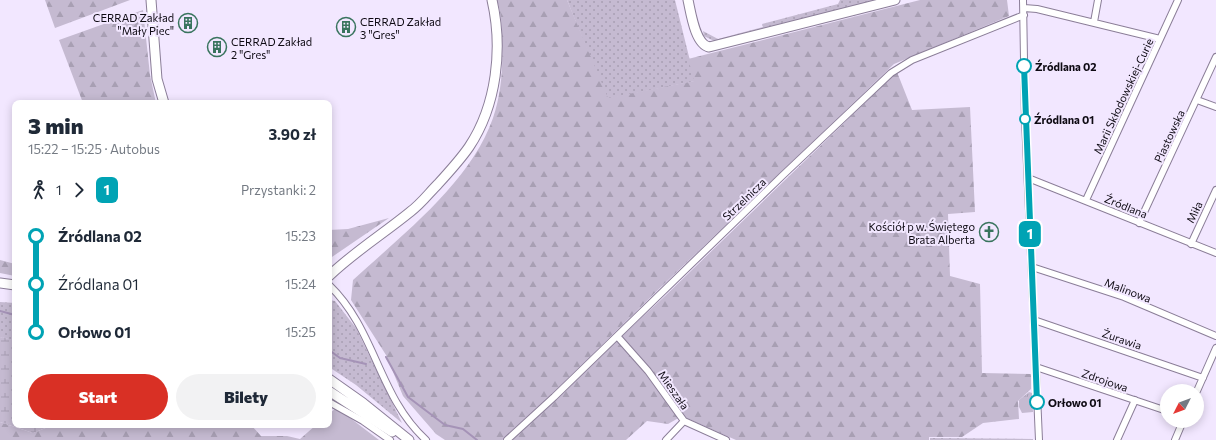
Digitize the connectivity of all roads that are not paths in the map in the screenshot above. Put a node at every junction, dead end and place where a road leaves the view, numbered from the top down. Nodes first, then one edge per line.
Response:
1 (151, 0) edge
2 (492, 0) edge
3 (688, 0) edge
4 (895, 0) edge
5 (1024, 0) edge
6 (1098, 0) edge
7 (1178, 0) edge
8 (1024, 12) junction
9 (1094, 22) junction
10 (1160, 39) junction
11 (1216, 57) edge
12 (163, 100) edge
13 (1197, 100) junction
14 (1216, 107) edge
15 (1028, 178) junction
16 (1216, 190) edge
17 (1086, 200) junction
18 (1139, 222) junction
19 (1191, 244) junction
20 (1216, 253) edge
21 (1032, 267) junction
22 (332, 273) edge
23 (0, 284) edge
24 (12, 285) edge
25 (332, 288) edge
26 (1034, 320) junction
27 (617, 336) junction
28 (1216, 336) edge
29 (1216, 348) edge
30 (1036, 367) junction
31 (1203, 378) junction
32 (332, 381) edge
33 (1200, 384) edge
34 (332, 393) edge
35 (1135, 400) junction
36 (332, 404) edge
37 (1160, 409) edge
38 (684, 421) junction
39 (1180, 428) edge
40 (712, 434) junction
41 (390, 440) edge
42 (403, 440) edge
43 (409, 440) edge
44 (426, 440) edge
45 (506, 440) edge
46 (666, 440) edge
47 (707, 440) edge
48 (726, 440) edge
49 (1039, 440) edge
50 (1117, 440) edge
51 (1175, 440) edge

1 - 12 street
2 - 22 street
3 - 4 street
5 - 8 street
6 - 9 street
7 - 10 street, Marii Skłodowskiej-Curie
8 - 9 street, Strzelnicza
8 - 15 street
8 - 27 street, Strzelnicza
9 - 10 street, Strzelnicza
10 - 17 street, Marii Skłodowskiej-Curie
11 - 13 street, Piastowska
13 - 14 street
13 - 18 street, Piastowska
15 - 17 street, Źródlana
15 - 21 street
16 - 19 street, Miła
17 - 18 street, Źródlana
18 - 19 street, Źródlana
19 - 20 street, Źródlana
21 - 26 street
21 - 28 street, Malinowa
23 - 24 street
25 - 44 street
26 - 30 street
26 - 31 street, Żurawia
27 - 38 street, Mieszała
27 - 45 street, Strzelnicza
29 - 31 street
30 - 35 street, Zdrojowa
30 - 49 street
31 - 33 street
32 - 43 street
34 - 42 street
35 - 37 street, Zdrojowa
35 - 50 street
36 - 41 street
38 - 40 street, Mieszała
38 - 46 street
39 - 51 street
40 - 47 street
40 - 48 street, Mieszała

